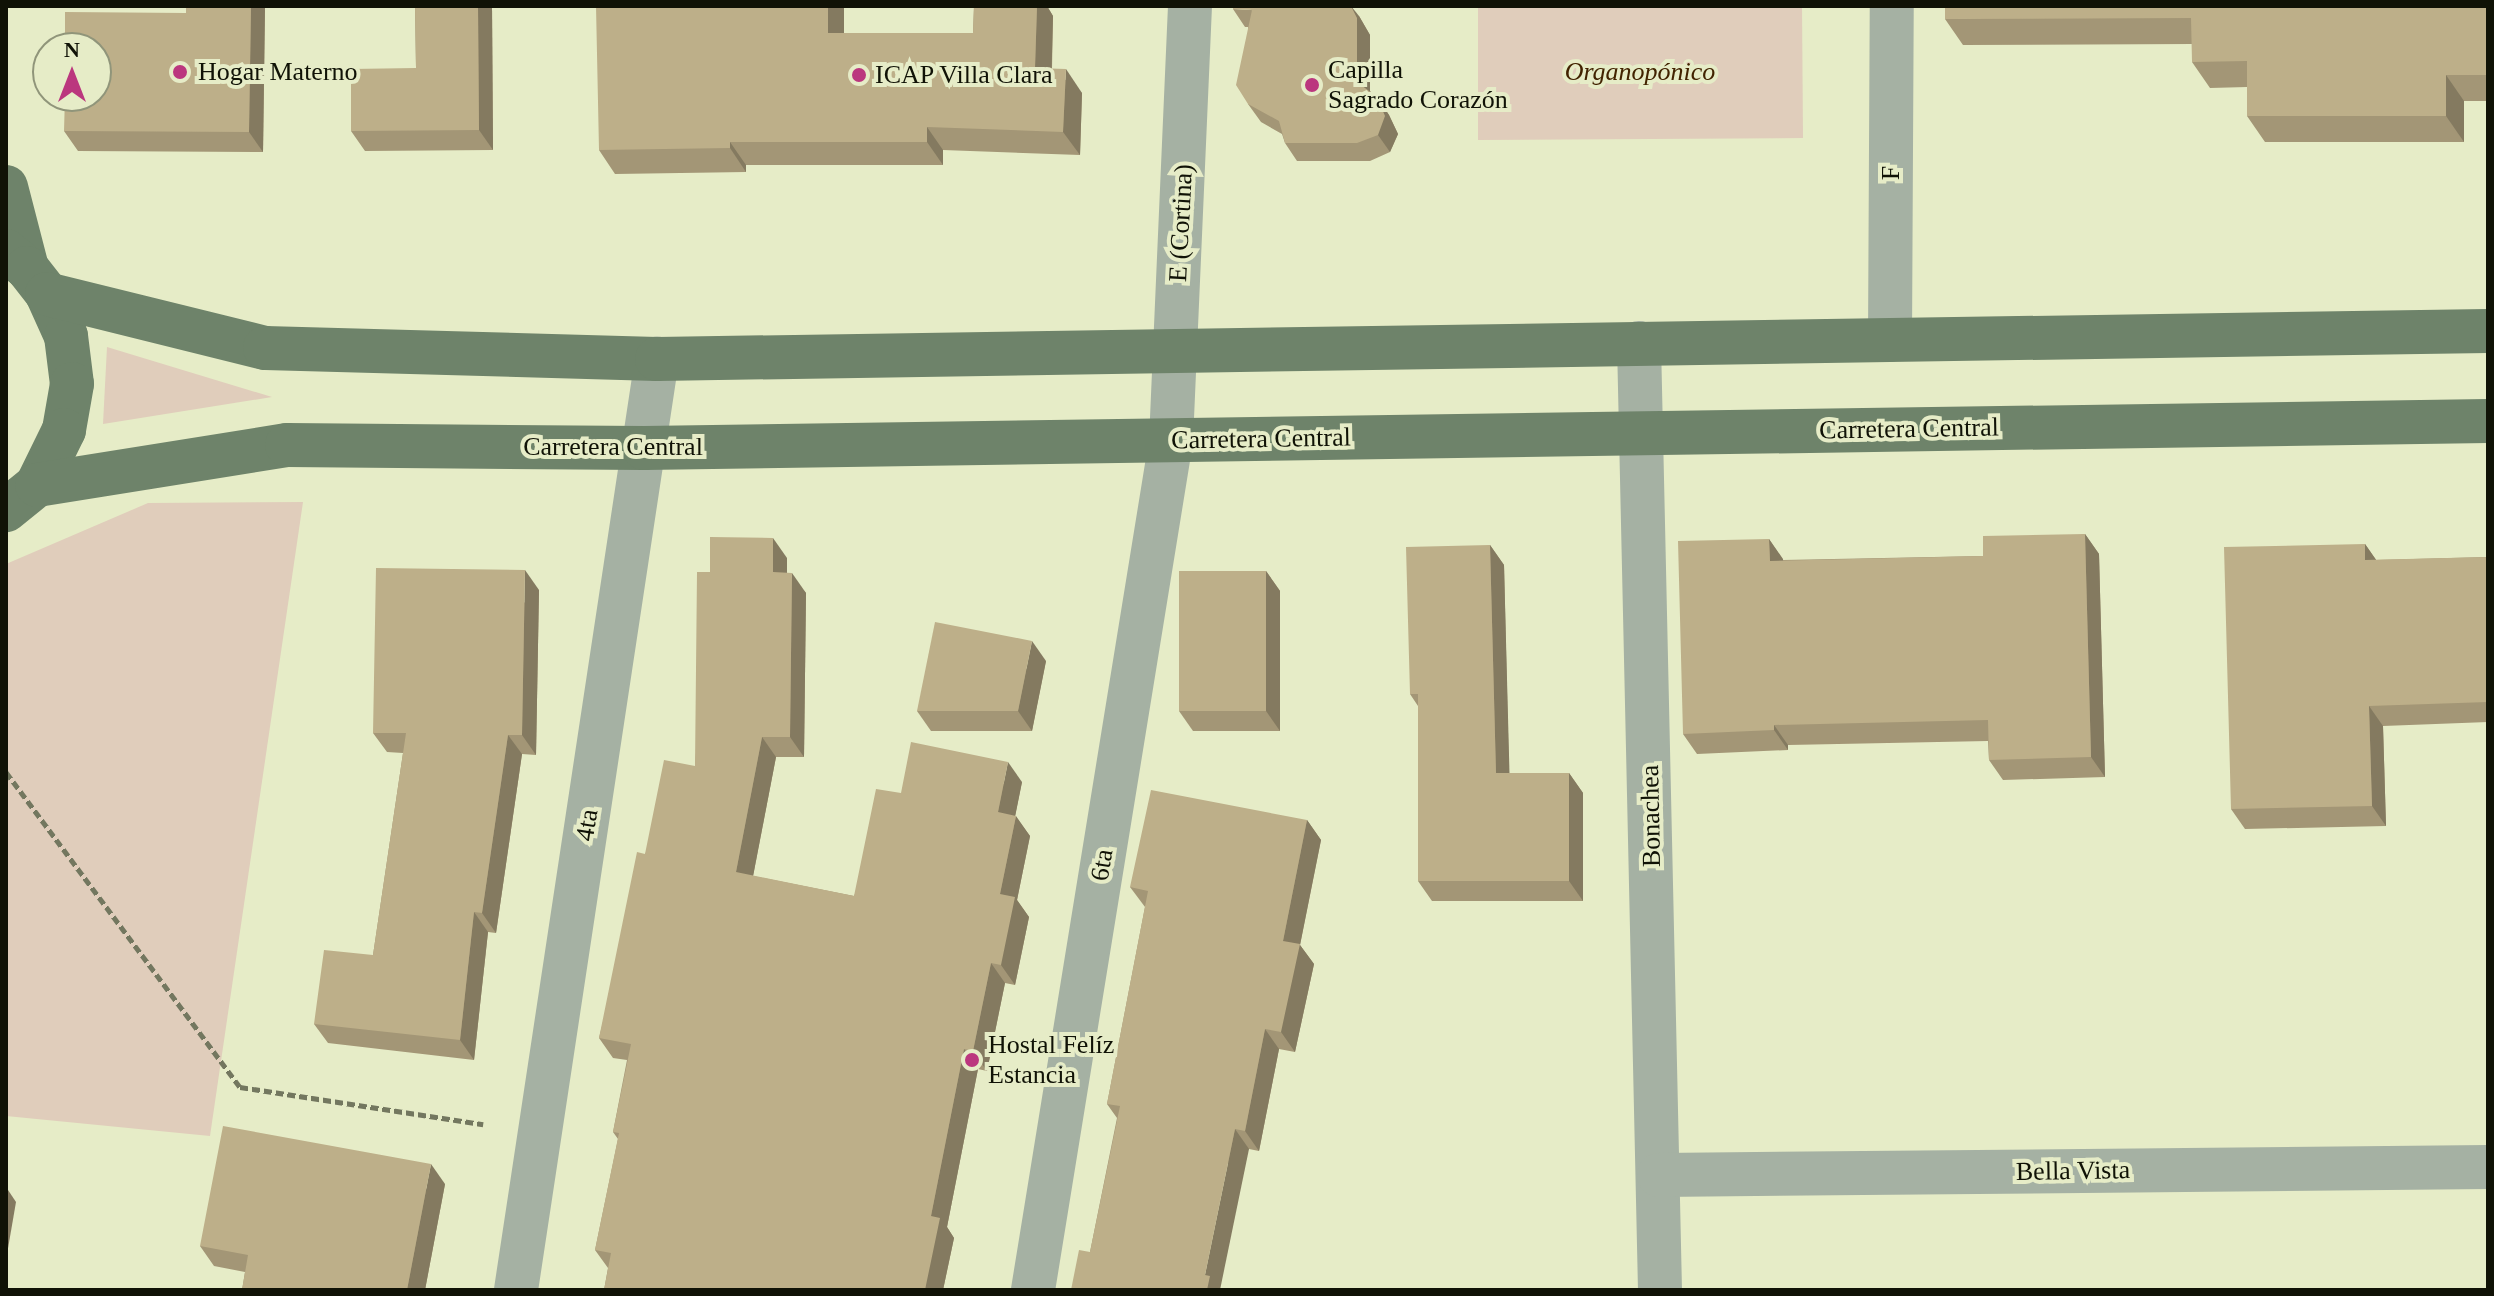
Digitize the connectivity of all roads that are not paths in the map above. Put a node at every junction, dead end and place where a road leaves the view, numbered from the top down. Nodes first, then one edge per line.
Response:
1 (1190, 6) edge
2 (1892, 6) edge
3 (6, 187) edge
4 (27, 271) edge
5 (2488, 331) edge
6 (1890, 340) junction
7 (1639, 343) junction
8 (1175, 351) junction
9 (657, 359) junction
10 (2488, 421) edge
11 (1642, 433) junction
12 (1171, 441) junction
13 (644, 448) junction
14 (22, 498) edge
15 (2488, 1167) edge
16 (1659, 1175) junction
17 (516, 1290) edge
18 (1033, 1290) edge
19 (1660, 1290) edge

1 - 8 street, E (Cortina)
2 - 6 street, F
3 - 4 main road
4 - 9 main road
4 - 14 main road
5 - 6 main road
6 - 7 main road
7 - 8 main road
7 - 11 street, Bonachea
8 - 9 main road
8 - 12 street, E (Cortina)
9 - 13 street, 4ta
10 - 11 main road, Carretera Central
11 - 12 main road, Carretera Central
11 - 16 street, Bonachea
12 - 13 main road, Carretera Central
12 - 18 street, 6ta
13 - 14 main road, Carretera Central
13 - 17 street, 4ta
15 - 16 street, Bella Vista
16 - 19 street, Bonachea

